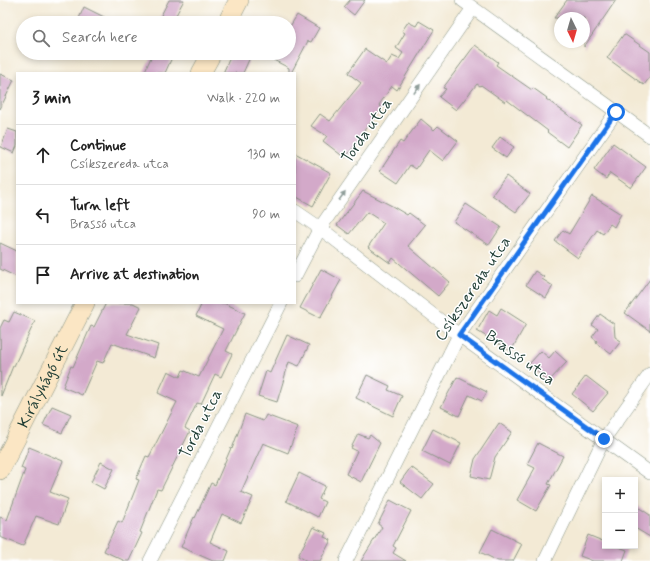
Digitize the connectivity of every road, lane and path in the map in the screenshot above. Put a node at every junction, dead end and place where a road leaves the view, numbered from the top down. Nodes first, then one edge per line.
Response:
1 (239, 0) edge
2 (462, 0) edge
3 (473, 8) junction
4 (231, 16) edge
5 (208, 60) edge
6 (202, 72) edge
7 (616, 112) junction
8 (650, 136) edge
9 (296, 212) edge
10 (320, 228) junction
11 (296, 274) edge
12 (84, 304) edge
13 (280, 304) edge
14 (459, 335) junction
15 (650, 374) edge
16 (604, 439) junction
17 (2, 461) edge
18 (650, 473) edge
19 (150, 561) edge
20 (346, 561) edge
21 (545, 561) edge

1 - 4 street
2 - 3 street
3 - 7 street
10 -> 3 street, Torda utca
5 - 6 street
7 - 8 street
7 - 14 street, Csíkszereda utca
9 - 10 street, Brassó utca
10 - 11 street, Torda utca
10 - 14 street, Brassó utca
12 - 17 street, Királyhágó út
13 - 19 street, Torda utca
14 - 16 street, Brassó utca
14 - 20 street, Csíkszereda utca
15 - 16 street
16 - 18 street, Brassó utca
16 - 21 street

